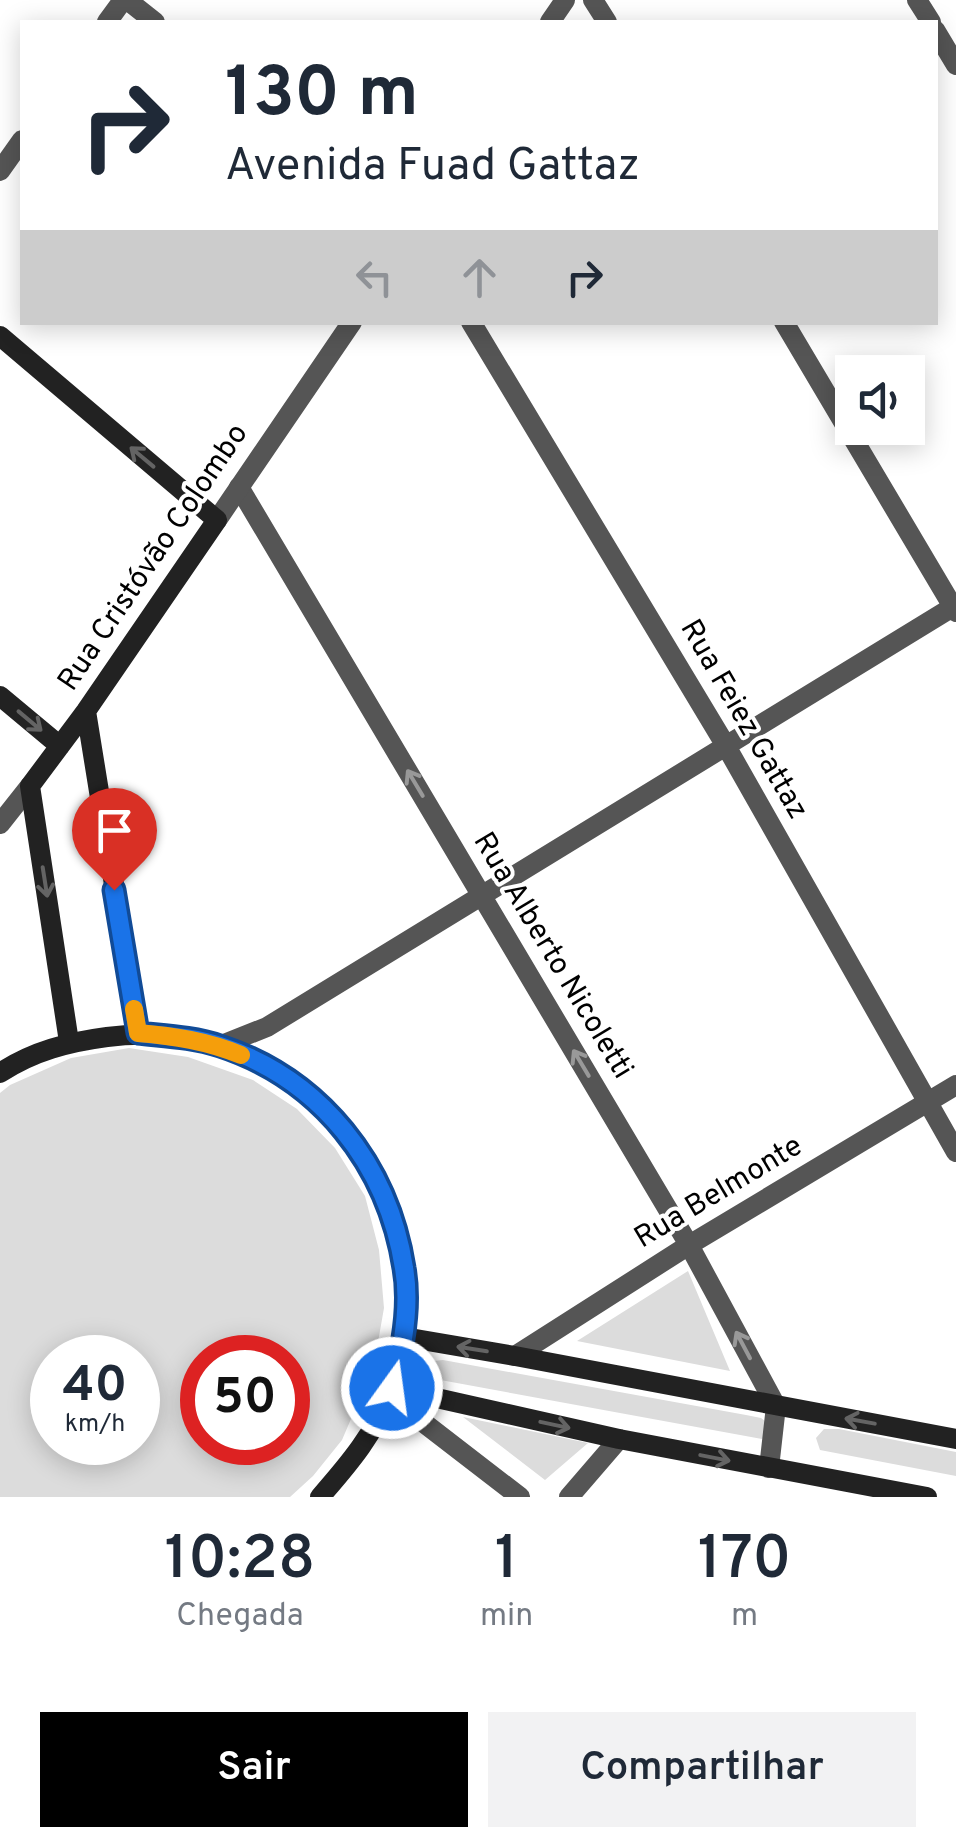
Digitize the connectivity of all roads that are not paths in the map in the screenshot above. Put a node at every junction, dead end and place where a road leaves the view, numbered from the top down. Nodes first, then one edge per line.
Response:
1 (125, 0) edge
2 (109, 20) edge
3 (152, 20) edge
4 (938, 35) edge
5 (956, 65) edge
6 (20, 143) edge
7 (0, 171) edge
8 (350, 325) edge
9 (473, 325) edge
10 (786, 325) edge
11 (0, 336) edge
12 (238, 487) junction
13 (217, 520) junction
14 (955, 608) edge
15 (0, 696) edge
16 (86, 711) junction
17 (60, 746) junction
18 (726, 746) junction
19 (30, 786) junction
20 (0, 824) edge
21 (482, 896) junction
22 (267, 1027) junction
23 (138, 1033) junction
24 (70, 1042) junction
25 (219, 1046) junction
26 (261, 1063) junction
27 (0, 1073) edge
28 (956, 1084) edge
29 (927, 1102) junction
30 (956, 1152) edge
31 (689, 1246) junction
32 (404, 1337) junction
33 (515, 1356) junction
34 (390, 1392) junction
35 (776, 1406) junction
36 (619, 1439) junction
37 (956, 1439) edge
38 (769, 1468) junction
39 (320, 1497) edge
40 (520, 1497) edge
41 (569, 1497) edge
42 (927, 1497) edge

1 - 2 street
1 - 3 street
4 - 5 street
6 - 7 street
8 - 12 street, Rua Cristóvão Colombo
9 - 18 street, Rua Feiez Gattaz
10 - 14 street
13 -> 11 main road
12 - 13 street, Rua Cristóvão Colombo
21 -> 12 street, Rua Alberto Nicoletti
13 - 16 main road, Rua Cristóvão Colombo
14 - 18 street
15 -> 17 main road
16 - 17 main road, Rua Cristóvão Colombo
16 - 23 main road
17 - 19 main road, Rua Cristóvão Colombo
18 - 21 street
18 - 29 street, Rua Feiez Gattaz
19 - 20 street, Rua Cristóvão Colombo
19 -> 24 main road
21 - 22 street
31 -> 21 street, Rua Alberto Nicoletti
22 - 25 street
22 - 26 street
23 - 24 main road
23 - 25 main road
24 - 27 main road
25 - 26 main road
26 - 32 main road
28 - 29 street, Rua Belmonte
29 - 30 street, Rua Feiez Gattaz
29 - 31 street, Rua Belmonte
31 - 33 street, Rua Belmonte
35 -> 31 street, Rua Alberto Nicoletti
33 -> 32 main road
32 - 34 main road
33 - 35 main road
34 -> 36 main road
34 - 39 main road
34 - 40 street
37 -> 35 main road
35 - 38 street
36 -> 38 main road
36 - 41 street
38 - 42 main road

